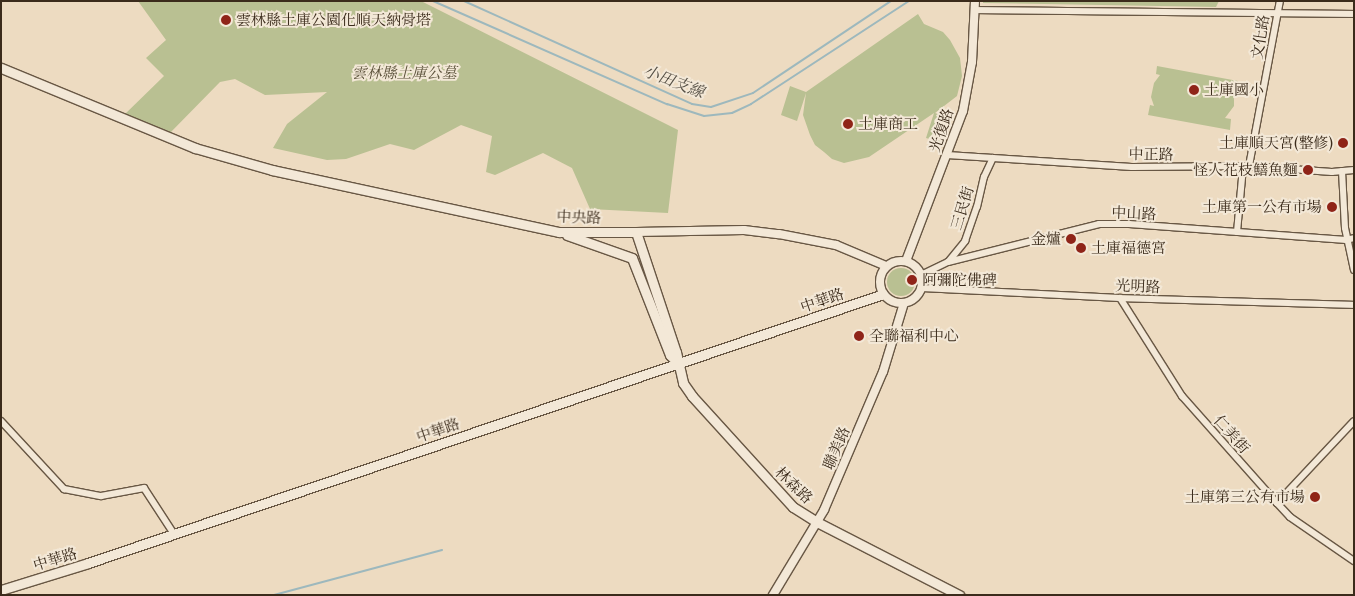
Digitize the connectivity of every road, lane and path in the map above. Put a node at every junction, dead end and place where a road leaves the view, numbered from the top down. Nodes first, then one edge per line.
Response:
1 (1280, 1) edge
2 (975, 5) edge
3 (1276, 13) junction
4 (1354, 14) edge
5 (1, 68) edge
6 (947, 155) junction
7 (992, 158) junction
8 (1246, 167) junction
9 (1354, 170) edge
10 (1342, 171) junction
11 (559, 232) junction
12 (636, 232) junction
13 (1237, 232) junction
14 (1350, 239) edge
15 (906, 261) junction
16 (948, 262) junction
17 (886, 266) junction
18 (1354, 270) edge
19 (921, 275) junction
20 (922, 288) junction
21 (883, 294) junction
22 (1120, 298) junction
23 (904, 304) junction
24 (1354, 305) edge
25 (678, 363) junction
26 (1, 421) edge
27 (1354, 421) edge
28 (1276, 503) junction
29 (817, 522) junction
30 (174, 534) junction
31 (1354, 562) edge
32 (1, 590) edge
33 (773, 595) edge
34 (959, 595) edge

1 - 3 street, 文化路
2 - 3 street
2 - 6 street, 光復路
3 - 4 street
3 - 8 street, 文化路
5 - 11 main road, 中央路
6 - 7 street, 中正路
6 - 15 street, 光復路
7 - 8 street, 中正路
7 - 16 street, 三民街
8 - 10 street, 中正路
8 - 13 street, 文化路
9 - 10 street, 中正路
10 - 14 street
11 - 12 main road, 中央路
11 - 25 main road, 林森路
12 - 17 street, 中央路
12 - 25 main road, 林森路
13 - 14 street, 中山路
13 - 16 street, 中山路
14 - 18 street
15 - 17 street
15 - 19 street
16 - 19 street, 中山路
17 - 21 street
19 - 20 street
20 - 22 street, 光明路
20 - 23 street
21 - 23 street
21 - 25 main road, 中華路
22 - 24 street, 光明路
22 - 28 street, 仁美街
23 - 29 street, 聯美路
25 - 29 main road, 林森路
25 - 30 main road, 中華路
26 - 30 street
27 - 28 street
28 - 31 street, 仁美街
29 - 33 street, 聯美路
29 - 34 main road, 林森路
30 - 32 main road, 中華路

